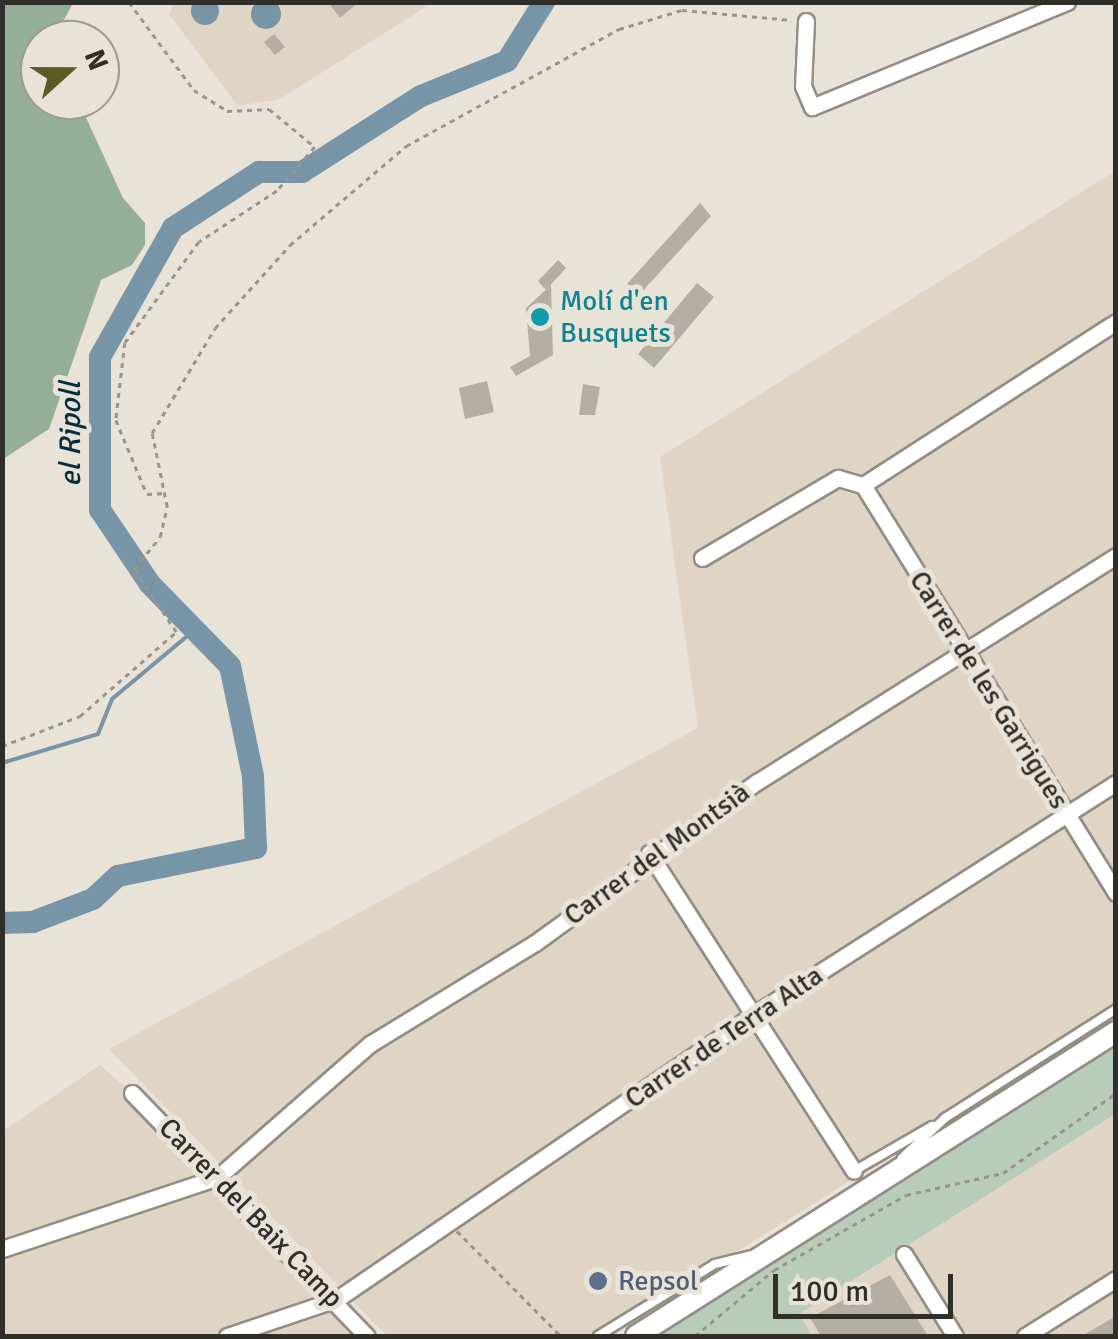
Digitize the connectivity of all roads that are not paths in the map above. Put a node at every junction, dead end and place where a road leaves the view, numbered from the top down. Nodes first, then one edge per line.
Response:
1 (1067, 2) edge
2 (806, 22) road end
3 (1116, 322) edge
4 (863, 486) junction
5 (1116, 556) edge
6 (702, 558) dead end
7 (965, 650) junction
8 (1116, 783) edge
9 (1067, 816) junction
10 (649, 853) junction
11 (1116, 893) edge
12 (1116, 1009) edge
13 (756, 1012) junction
14 (1116, 1032) edge
15 (132, 1093) dead end
16 (945, 1118) junction
17 (854, 1171) joint
18 (218, 1177) junction
19 (875, 1185) junction
20 (2, 1249) edge
21 (770, 1251) junction
22 (904, 1254) dead end
23 (1116, 1279) edge
24 (337, 1299) junction
25 (664, 1318) junction
26 (227, 1336) edge
27 (368, 1336) edge
28 (598, 1336) edge
29 (636, 1336) edge
30 (651, 1336) edge
31 (955, 1336) edge
32 (1024, 1336) edge

1 - 2 street
3 - 4 street
4 - 6 street
4 - 7 street, Carrer de les Garrigues
5 - 7 street, Carrer del Montsià
7 - 9 street, Carrer de les Garrigues
7 - 10 street, Carrer del Montsià
8 - 9 street, Carrer de Terra Alta
9 - 11 street, Carrer de les Garrigues
9 - 13 street, Carrer de Terra Alta
10 - 13 street
10 - 18 street, Carrer del Montsià
12 - 16 lane
13 - 17 street
13 - 24 street, Carrer de Terra Alta
14 - 19 street
15 - 18 street, Carrer del Baix Camp
16 - 17 lane
16 - 19 lane
18 - 20 street
18 - 24 street, Carrer del Baix Camp
19 - 21 street
21 - 25 street
21 - 28 lane
22 - 31 street
23 - 32 street
24 - 26 street, Carrer de Terra Alta
24 - 27 street, Carrer del Baix Camp
25 - 29 street
25 - 30 lane

